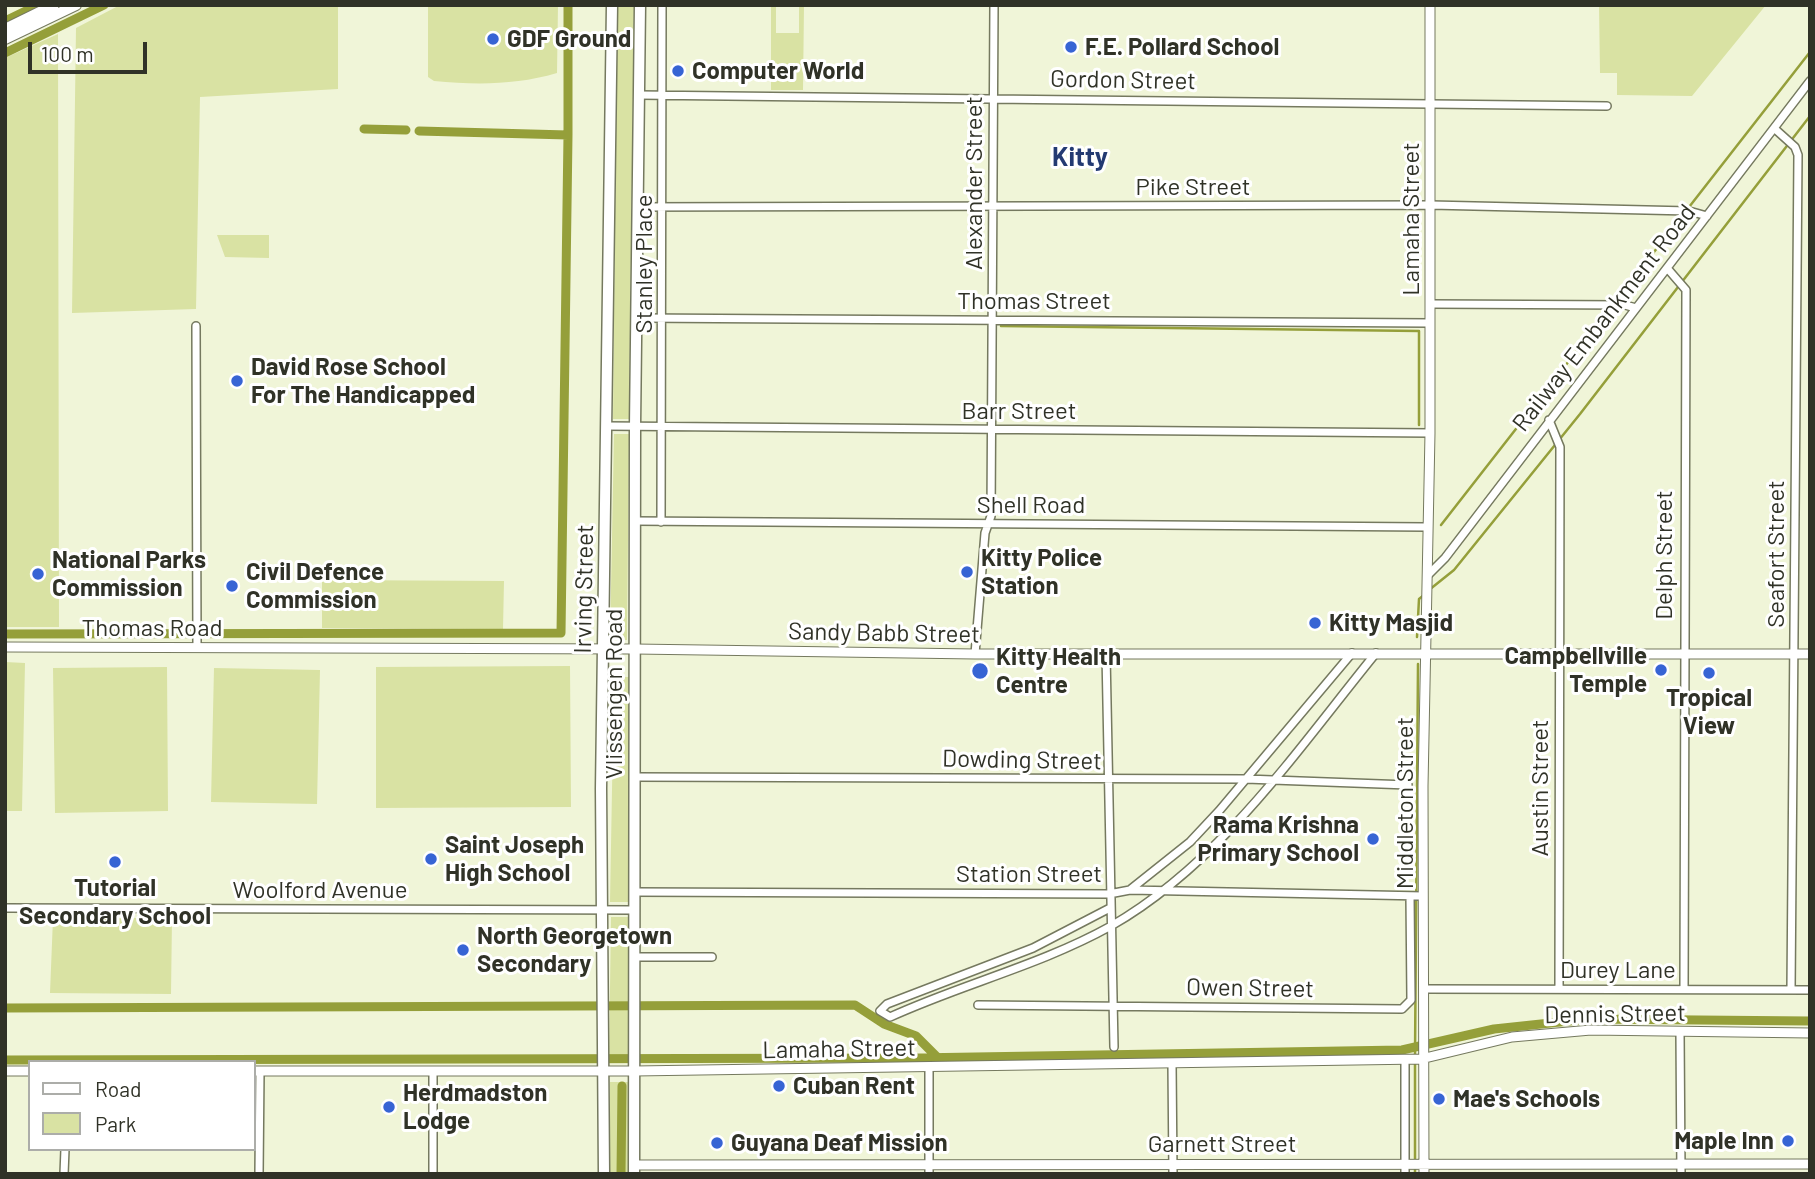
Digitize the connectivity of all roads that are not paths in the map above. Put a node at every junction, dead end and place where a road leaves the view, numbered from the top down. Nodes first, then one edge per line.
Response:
1 (54, 5) edge
2 (76, 5) edge
3 (612, 5) edge
4 (640, 5) edge
5 (662, 5) edge
6 (994, 5) edge
7 (1430, 5) edge
8 (5, 29) edge
9 (5, 39) edge
10 (1810, 81) edge
11 (639, 95) junction
12 (663, 95) junction
13 (993, 98) junction
14 (1431, 103) junction
15 (1607, 106) dead end
16 (1775, 129) junction
17 (1430, 205) junction
18 (993, 206) junction
19 (637, 207) junction
20 (663, 207) junction
21 (1798, 210) junction
22 (1810, 211) edge
23 (1707, 216) junction
24 (1667, 268) junction
25 (1430, 304) junction
26 (1636, 308) junction
27 (638, 318) junction
28 (663, 318) junction
29 (993, 320) junction
30 (1430, 323) junction
31 (196, 326) dead end
32 (1549, 420) junction
33 (607, 426) junction
34 (635, 426) junction
35 (662, 428) junction
36 (993, 430) junction
37 (1430, 433) junction
38 (635, 522) junction
39 (661, 522) junction
40 (988, 524) junction
41 (1426, 527) junction
42 (1427, 554) junction
43 (1445, 558) junction
44 (1427, 576) junction
45 (197, 644) junction
46 (5, 647) edge
47 (605, 649) junction
48 (635, 649) junction
49 (1426, 652) junction
50 (1352, 653) junction
51 (1376, 653) junction
52 (1560, 653) junction
53 (1684, 653) junction
54 (975, 654) junction
55 (1106, 654) junction
56 (1795, 654) junction
57 (1810, 654) edge
58 (635, 777) junction
59 (1246, 779) junction
60 (1107, 780) junction
61 (1272, 780) junction
62 (1408, 785) dead end
63 (1130, 890) junction
64 (1162, 890) junction
65 (635, 892) junction
66 (1109, 894) junction
67 (1409, 895) junction
68 (1423, 896) junction
69 (5, 908) edge
70 (1110, 908) junction
71 (604, 910) junction
72 (635, 910) junction
73 (1111, 926) junction
74 (1033, 948) junction
75 (635, 957) junction
76 (712, 957) dead end
77 (1038, 960) junction
78 (1426, 989) junction
79 (1559, 989) junction
80 (1684, 989) junction
81 (1791, 990) junction
82 (1810, 990) edge
83 (978, 1005) dead end
84 (1113, 1005) junction
85 (1680, 1032) junction
86 (1810, 1033) edge
87 (1114, 1046) dead end
88 (1423, 1056) junction
89 (1406, 1059) junction
90 (604, 1063) junction
91 (1172, 1064) junction
92 (929, 1067) junction
93 (5, 1071) edge
94 (28, 1071) edge
95 (257, 1071) edge
96 (433, 1071) junction
97 (635, 1071) junction
98 (65, 1151) edge
99 (1810, 1164) edge
100 (1405, 1168) edge
101 (1681, 1168) edge
102 (634, 1169) edge
103 (929, 1169) edge
104 (1173, 1169) edge
105 (1424, 1169) edge
106 (64, 1174) edge
107 (259, 1174) edge
108 (433, 1174) edge
109 (604, 1174) edge

1 - 8 main road
2 - 9 main road
3 - 33 main road, Irving Street
4 - 11 main road, Vlissengen Road
5 - 12 street, Stanley Place
6 - 13 street, Alexander Street
7 - 14 street, Lamaha Street
10 - 16 street, Railway Embankment Road
11 - 12 street, Gordon Street
11 - 19 main road, Vlissengen Road
12 - 13 street, Gordon Street
12 - 20 street, Stanley Place
13 - 14 street, Gordon Street
13 - 18 street, Alexander Street
14 - 15 street, Gordon Street
14 - 17 street, Lamaha Street
16 - 21 street, Seafort Street
16 - 23 street, Railway Embankment Road
17 - 18 street, Pike Street
17 - 23 street, Pike Street
17 - 25 street, Lamaha Street
18 - 20 street, Pike Street
18 - 29 street, Alexander Street
19 - 20 street, Pike Street
19 - 27 main road, Vlissengen Road
20 - 28 street, Stanley Place
21 - 22 street
21 - 56 street, Seafort Street
23 - 24 street, Railway Embankment Road
24 - 26 street, Railway Embankment Road
24 - 53 street, Delph Street
25 - 26 street
25 - 30 street, Lamaha Street
26 - 32 street, Railway Embankment Road
27 - 28 street, Thomas Street
27 - 34 main road, Vlissengen Road
28 - 29 street, Thomas Street
28 - 35 street, Stanley Place
29 - 30 street, Thomas Street
29 - 36 street, Alexander Street
30 - 37 street, Lamaha Street
31 - 45 street
32 - 43 street, Railway Embankment Road
32 - 52 street, Austin Street
33 - 34 street, Barr Street
33 - 47 main road, Irving Street
34 - 35 street, Barr Street
34 - 38 main road, Vlissengen Road
35 - 36 street, Barr Street
35 - 39 street, Stanley Place
36 - 37 street, Barr Street
36 - 40 street, Alexander Street
37 - 41 street, Middleton Street
38 - 39 street, Shell Road
38 - 48 main road, Vlissengen Road
39 - 40 street, Shell Road
40 - 41 street, Shell Road
40 - 54 street, Alexander Street
41 - 42 street, Middleton Street
42 - 43 street
42 - 44 street, Middleton Street
43 - 44 street, Railway Embankment Road
44 - 49 street, Middleton Street
45 - 46 street, Thomas Road
45 - 47 street, Thomas Road
47 - 48 street, Thomas Road
47 - 71 main road, Irving Street
48 - 54 street, Sandy Babb Street
48 - 58 main road, Vlissengen Road
49 - 51 street, Sandy Babb Street
49 - 52 street, Sandy Babb Street
49 - 68 street, Middleton Street
50 - 51 street, Sandy Babb Street
50 - 55 street, Sandy Babb Street
50 - 59 street
51 - 61 street
52 - 53 street, Sandy Babb Street
52 - 79 street, Austin Street
53 - 56 street, Sandy Babb Street
53 - 80 street, Delph Street
54 - 55 street, Sandy Babb Street
55 - 60 street
56 - 57 street, Sandy Babb Street
56 - 81 street, Seafort Street
58 - 60 street, Dowding Street
58 - 65 main road, Vlissengen Road
59 - 60 street, Dowding Street
59 - 61 street, Dowding Street
59 - 63 street
60 - 66 street
61 - 62 street, Dowding Street
61 - 64 street
63 - 64 street, Station Street
63 - 66 street, Station Street
64 - 67 street, Station Street
64 - 73 street
65 - 66 street, Station Street
65 - 72 main road, Vlissengen Road
66 - 70 street
67 - 68 street, Station Street
67 - 84 street, Owen Street
68 - 78 street, Middleton Street
69 - 71 street, Woolford Avenue
70 - 73 street
70 - 74 street
71 - 72 street, Woolford Avenue
71 - 90 main road, Irving Street
72 - 75 main road, Vlissengen Road
73 - 77 street
73 - 84 street
74 - 77 street
74 - 77 street
75 - 76 street
75 - 97 main road, Vlissengen Road
78 - 79 street, Durey Lane
78 - 88 street, Middleton Street
79 - 80 street, Durey Lane
80 - 81 street, Durey Lane
81 - 82 street, Durey Lane
83 - 84 street, Owen Street
84 - 87 street
85 - 86 street, Dennis Street
85 - 88 street, Dennis Street
85 - 101 street
88 - 89 street, Lamaha Street
88 - 105 street, Middleton Street
89 - 91 street, Lamaha Street
89 - 100 street
90 - 96 street, Lamaha Street
90 - 97 street, Lamaha Street
90 - 109 main road, Irving Street
91 - 92 street, Lamaha Street
91 - 104 street
92 - 97 street, Lamaha Street
92 - 103 street
93 - 94 street
95 - 96 street, Lamaha Street
95 - 107 street
96 - 108 street
97 - 102 main road, Vlissengen Road
98 - 106 street
99 - 101 street, Garnett Street
100 - 104 street, Garnett Street
100 - 105 street, Garnett Street
101 - 105 street, Garnett Street
102 - 103 street, Garnett Street
103 - 104 street, Garnett Street

